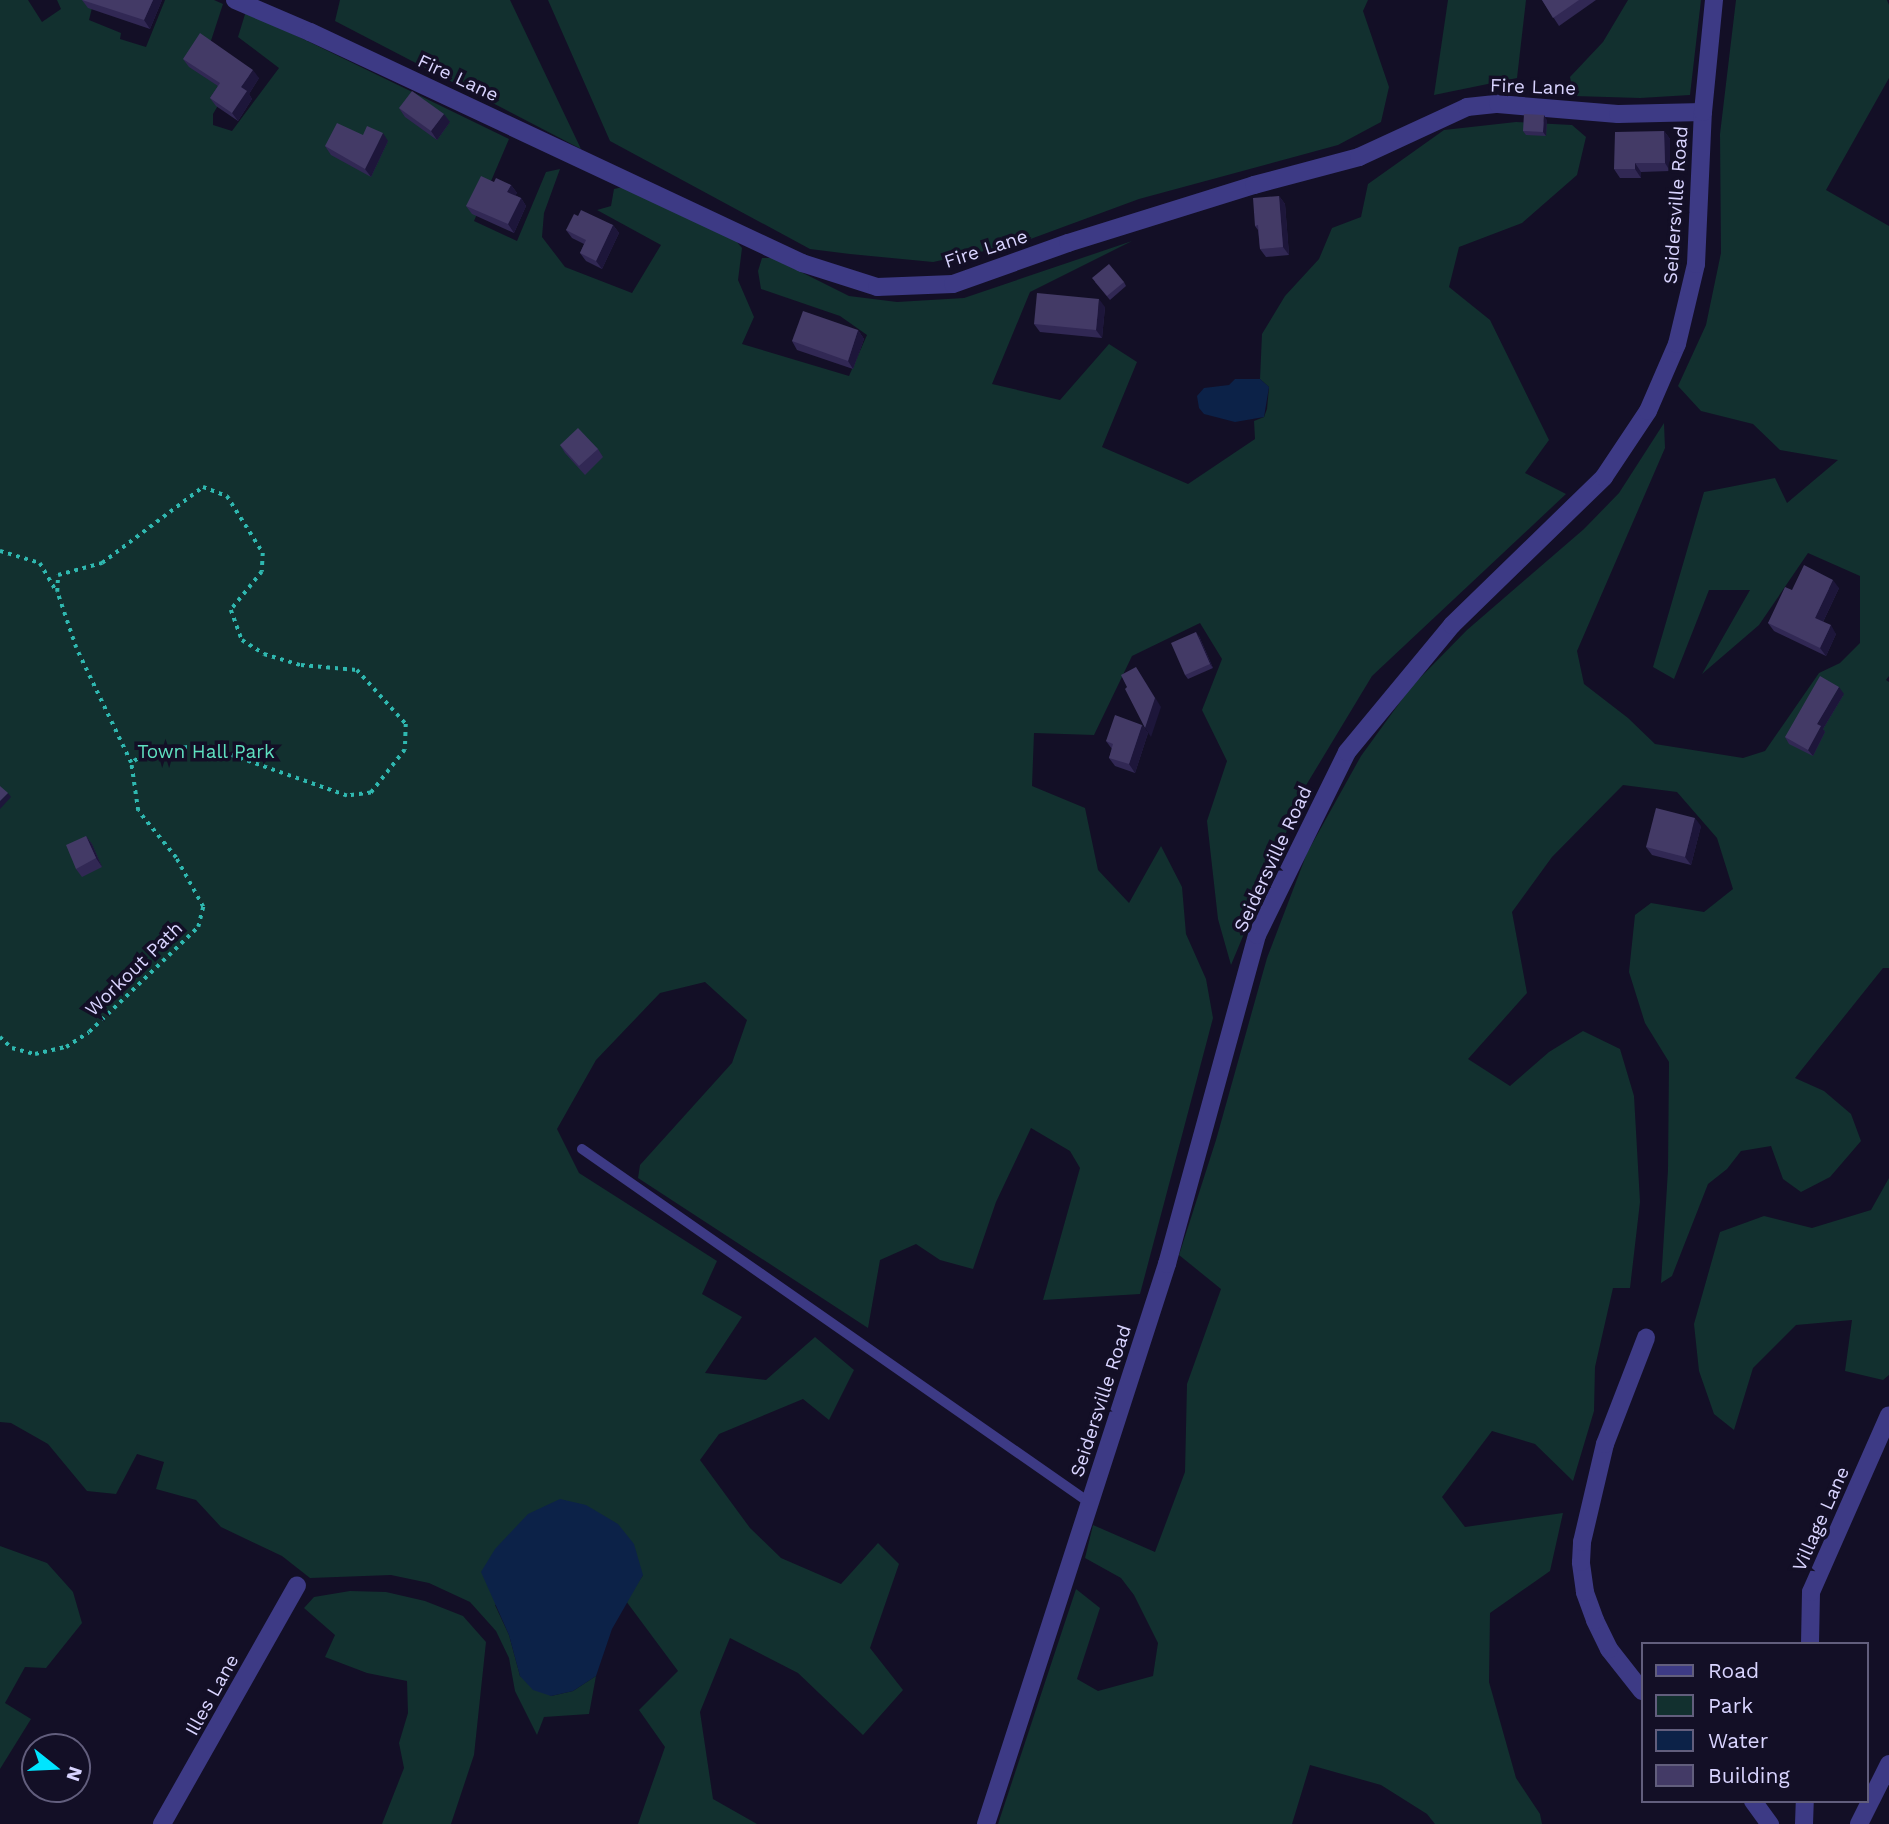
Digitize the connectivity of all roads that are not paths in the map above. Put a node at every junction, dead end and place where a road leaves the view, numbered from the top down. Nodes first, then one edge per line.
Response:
1 (235, 0) edge
2 (1714, 0) edge
3 (1703, 112) junction
4 (582, 1149) dead end
5 (1646, 1338) dead end
6 (1889, 1415) edge
7 (1090, 1503) junction
8 (297, 1585) dead end
9 (1810, 1642) edge
10 (1640, 1688) edge
11 (1889, 1764) edge
12 (1754, 1803) edge
13 (1805, 1803) edge
14 (162, 1824) edge
15 (986, 1824) edge
16 (1770, 1824) edge
17 (1804, 1824) edge
18 (1859, 1824) edge

1 - 3 street, Fire Lane
2 - 3 street, Seidersville Road
3 - 7 street, Seidersville Road
4 - 7 lane
5 - 10 street
6 - 9 street, Village Lane
7 - 15 street, Seidersville Road
8 - 14 street, Illes Lane
11 - 18 street
12 - 16 street
13 - 17 street

